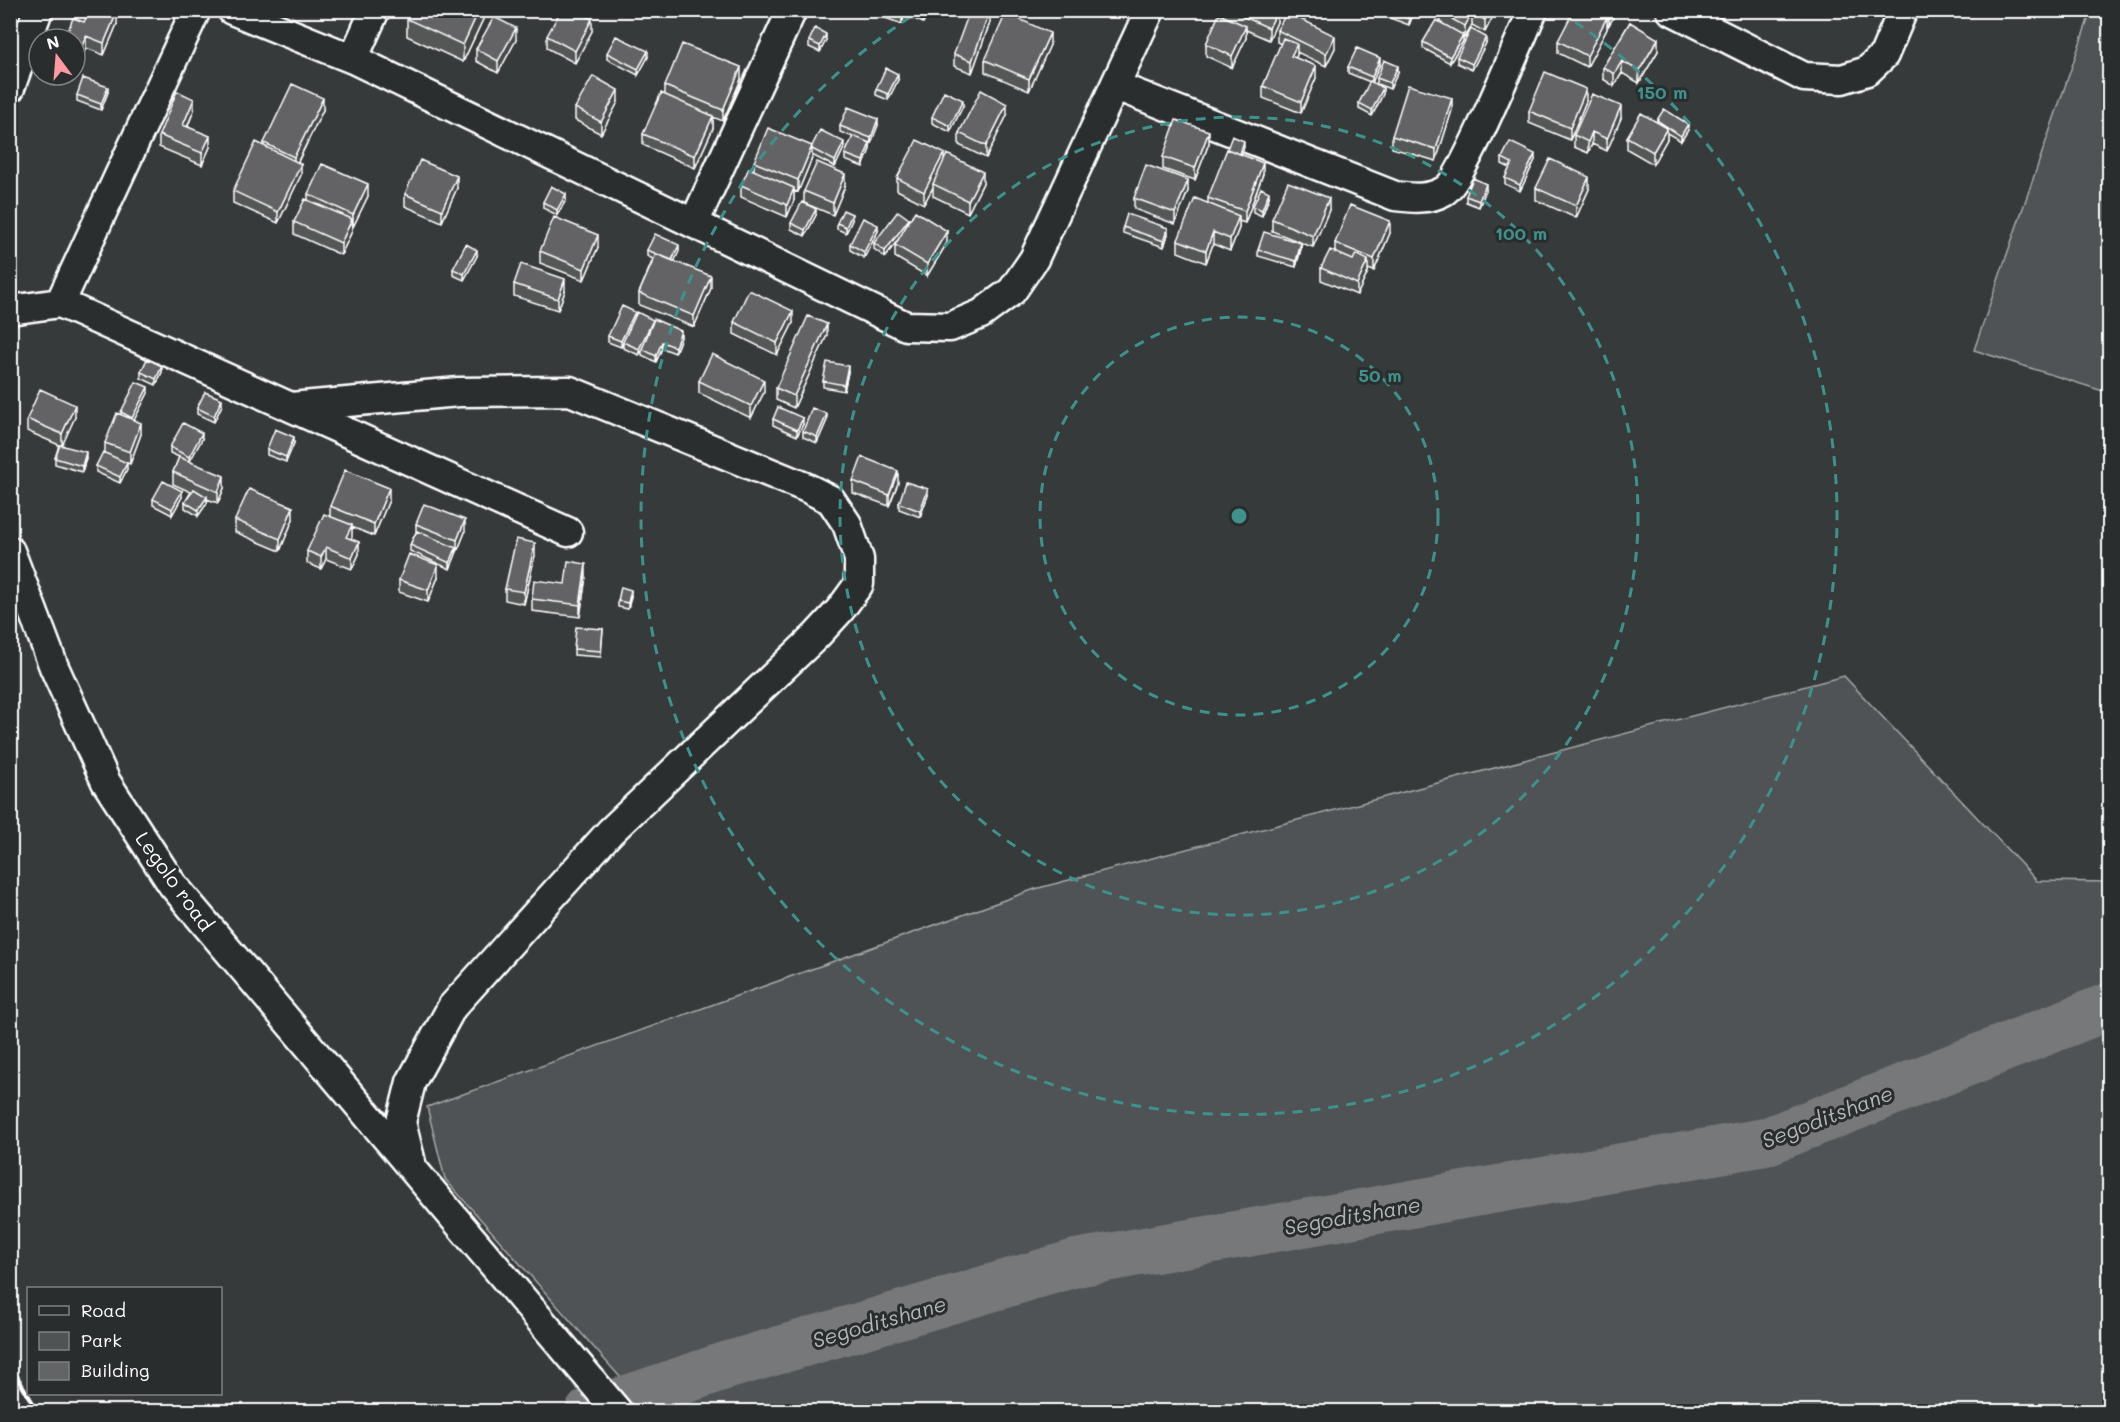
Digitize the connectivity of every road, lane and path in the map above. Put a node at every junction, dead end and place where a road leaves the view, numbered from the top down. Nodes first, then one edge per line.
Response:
1 (38, 10) edge
2 (196, 10) edge
3 (232, 10) edge
4 (375, 10) edge
5 (792, 10) edge
6 (1150, 10) edge
7 (1533, 10) edge
8 (1671, 10) edge
9 (1903, 10) edge
10 (353, 58) junction
11 (1116, 86) junction
12 (10, 88) edge
13 (693, 223) junction
14 (60, 303) junction
15 (10, 309) edge
16 (291, 407) junction
17 (568, 532) dead end
18 (10, 550) edge
19 (412, 1167) junction
20 (618, 1412) edge

1 - 12 street
2 - 14 street
3 - 10 street
4 - 10 street
5 - 13 street
6 - 11 street
7 - 11 street
8 - 9 street
10 - 13 street
11 - 13 street
14 - 15 street
14 - 16 street
16 - 17 street
16 - 19 street
18 - 19 street, Legolo road
19 - 20 street, Legolo road

